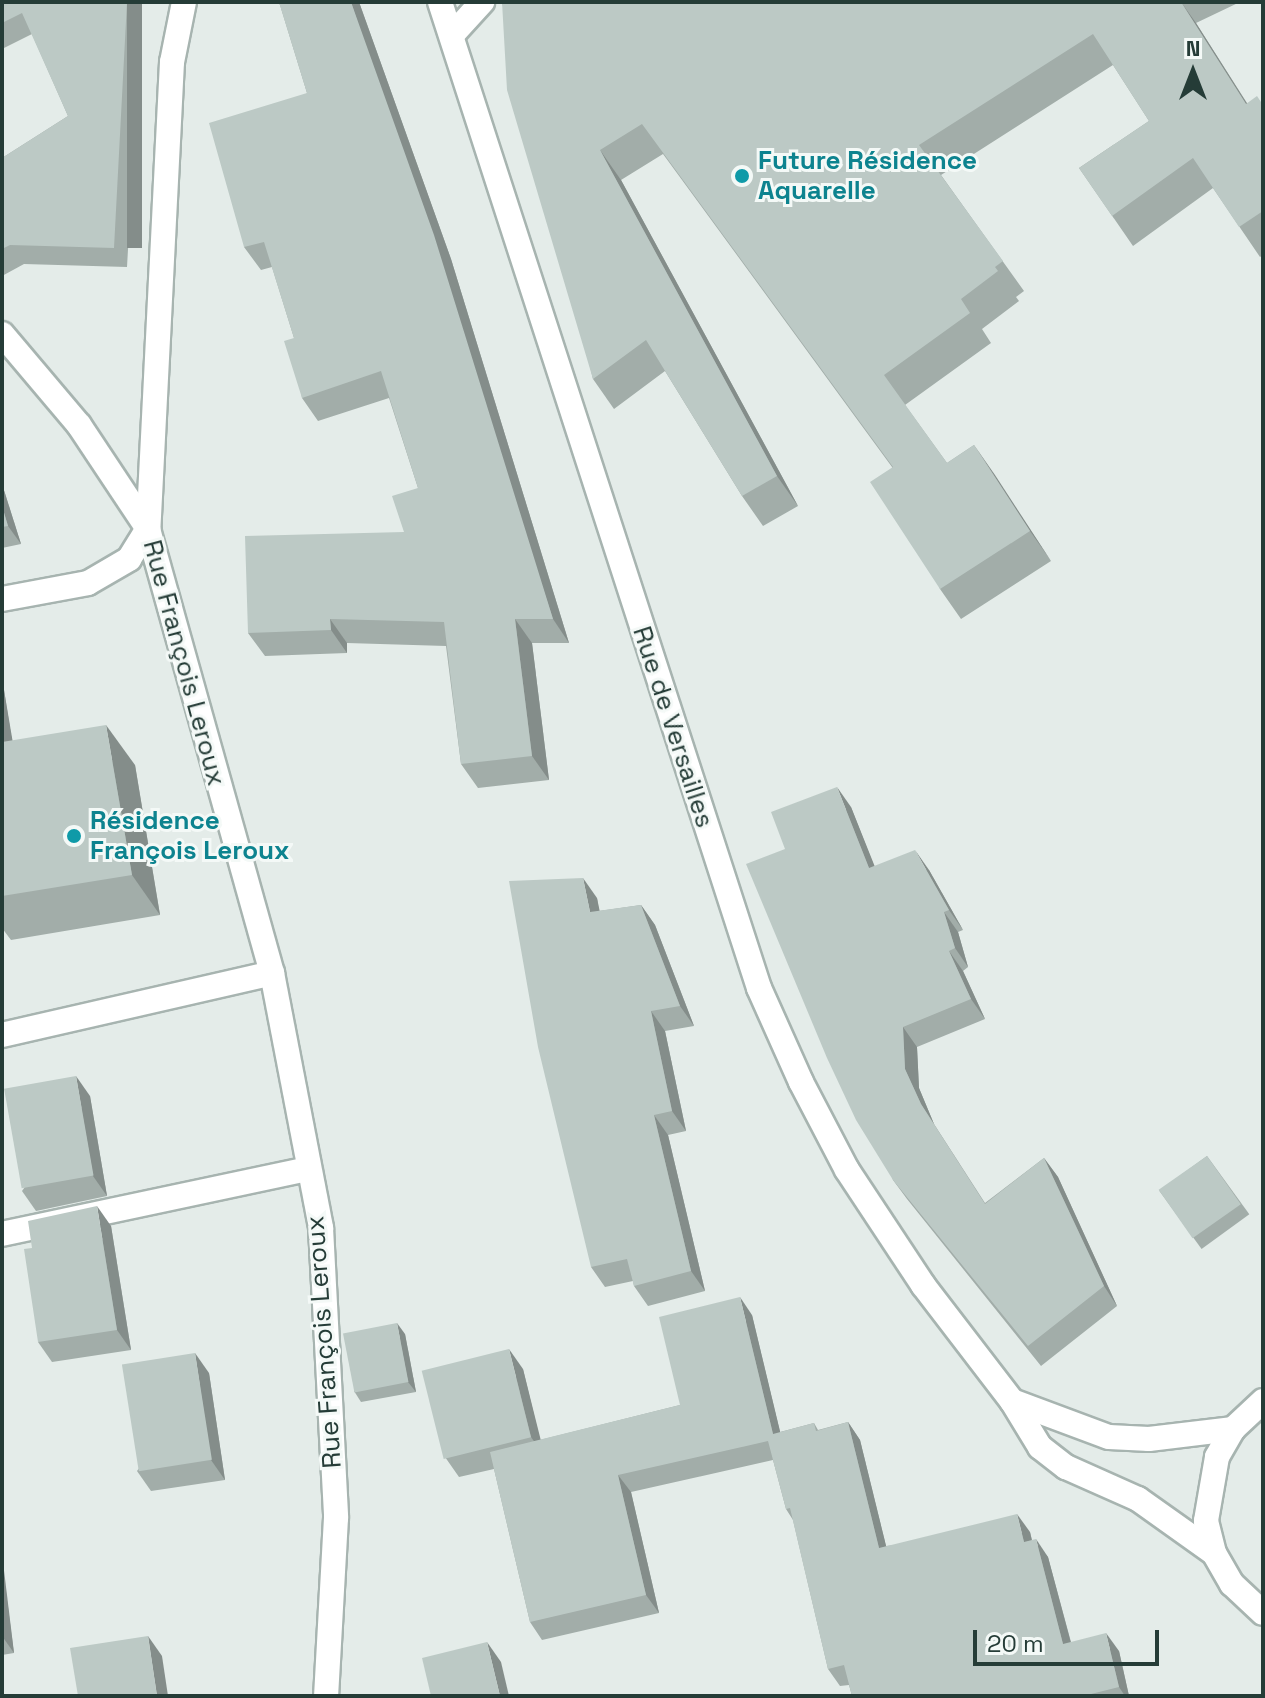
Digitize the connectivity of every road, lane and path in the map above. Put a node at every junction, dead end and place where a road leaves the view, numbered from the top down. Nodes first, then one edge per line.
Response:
1 (184, 2) edge
2 (440, 2) edge
3 (482, 2) edge
4 (452, 35) junction
5 (2, 334) edge
6 (148, 529) junction
7 (2, 599) edge
8 (272, 973) junction
9 (2, 1035) edge
10 (307, 1169) junction
11 (2, 1234) edge
12 (1012, 1401) junction
13 (1263, 1401) edge
14 (1233, 1429) junction
15 (1214, 1553) junction
16 (1263, 1613) edge
17 (326, 1696) edge

1 - 6 street, Rue François Leroux
2 - 4 street, Rue de Versailles
3 - 4 street
4 - 12 street, Rue de Versailles
5 - 6 street
6 - 7 street
6 - 8 street, Rue François Leroux
8 - 9 street
8 - 10 street, Rue François Leroux
10 - 11 street
10 - 17 street, Rue François Leroux
12 - 14 street
12 - 15 street, Rue de Versailles
13 - 14 street
14 - 15 street
15 - 16 street

